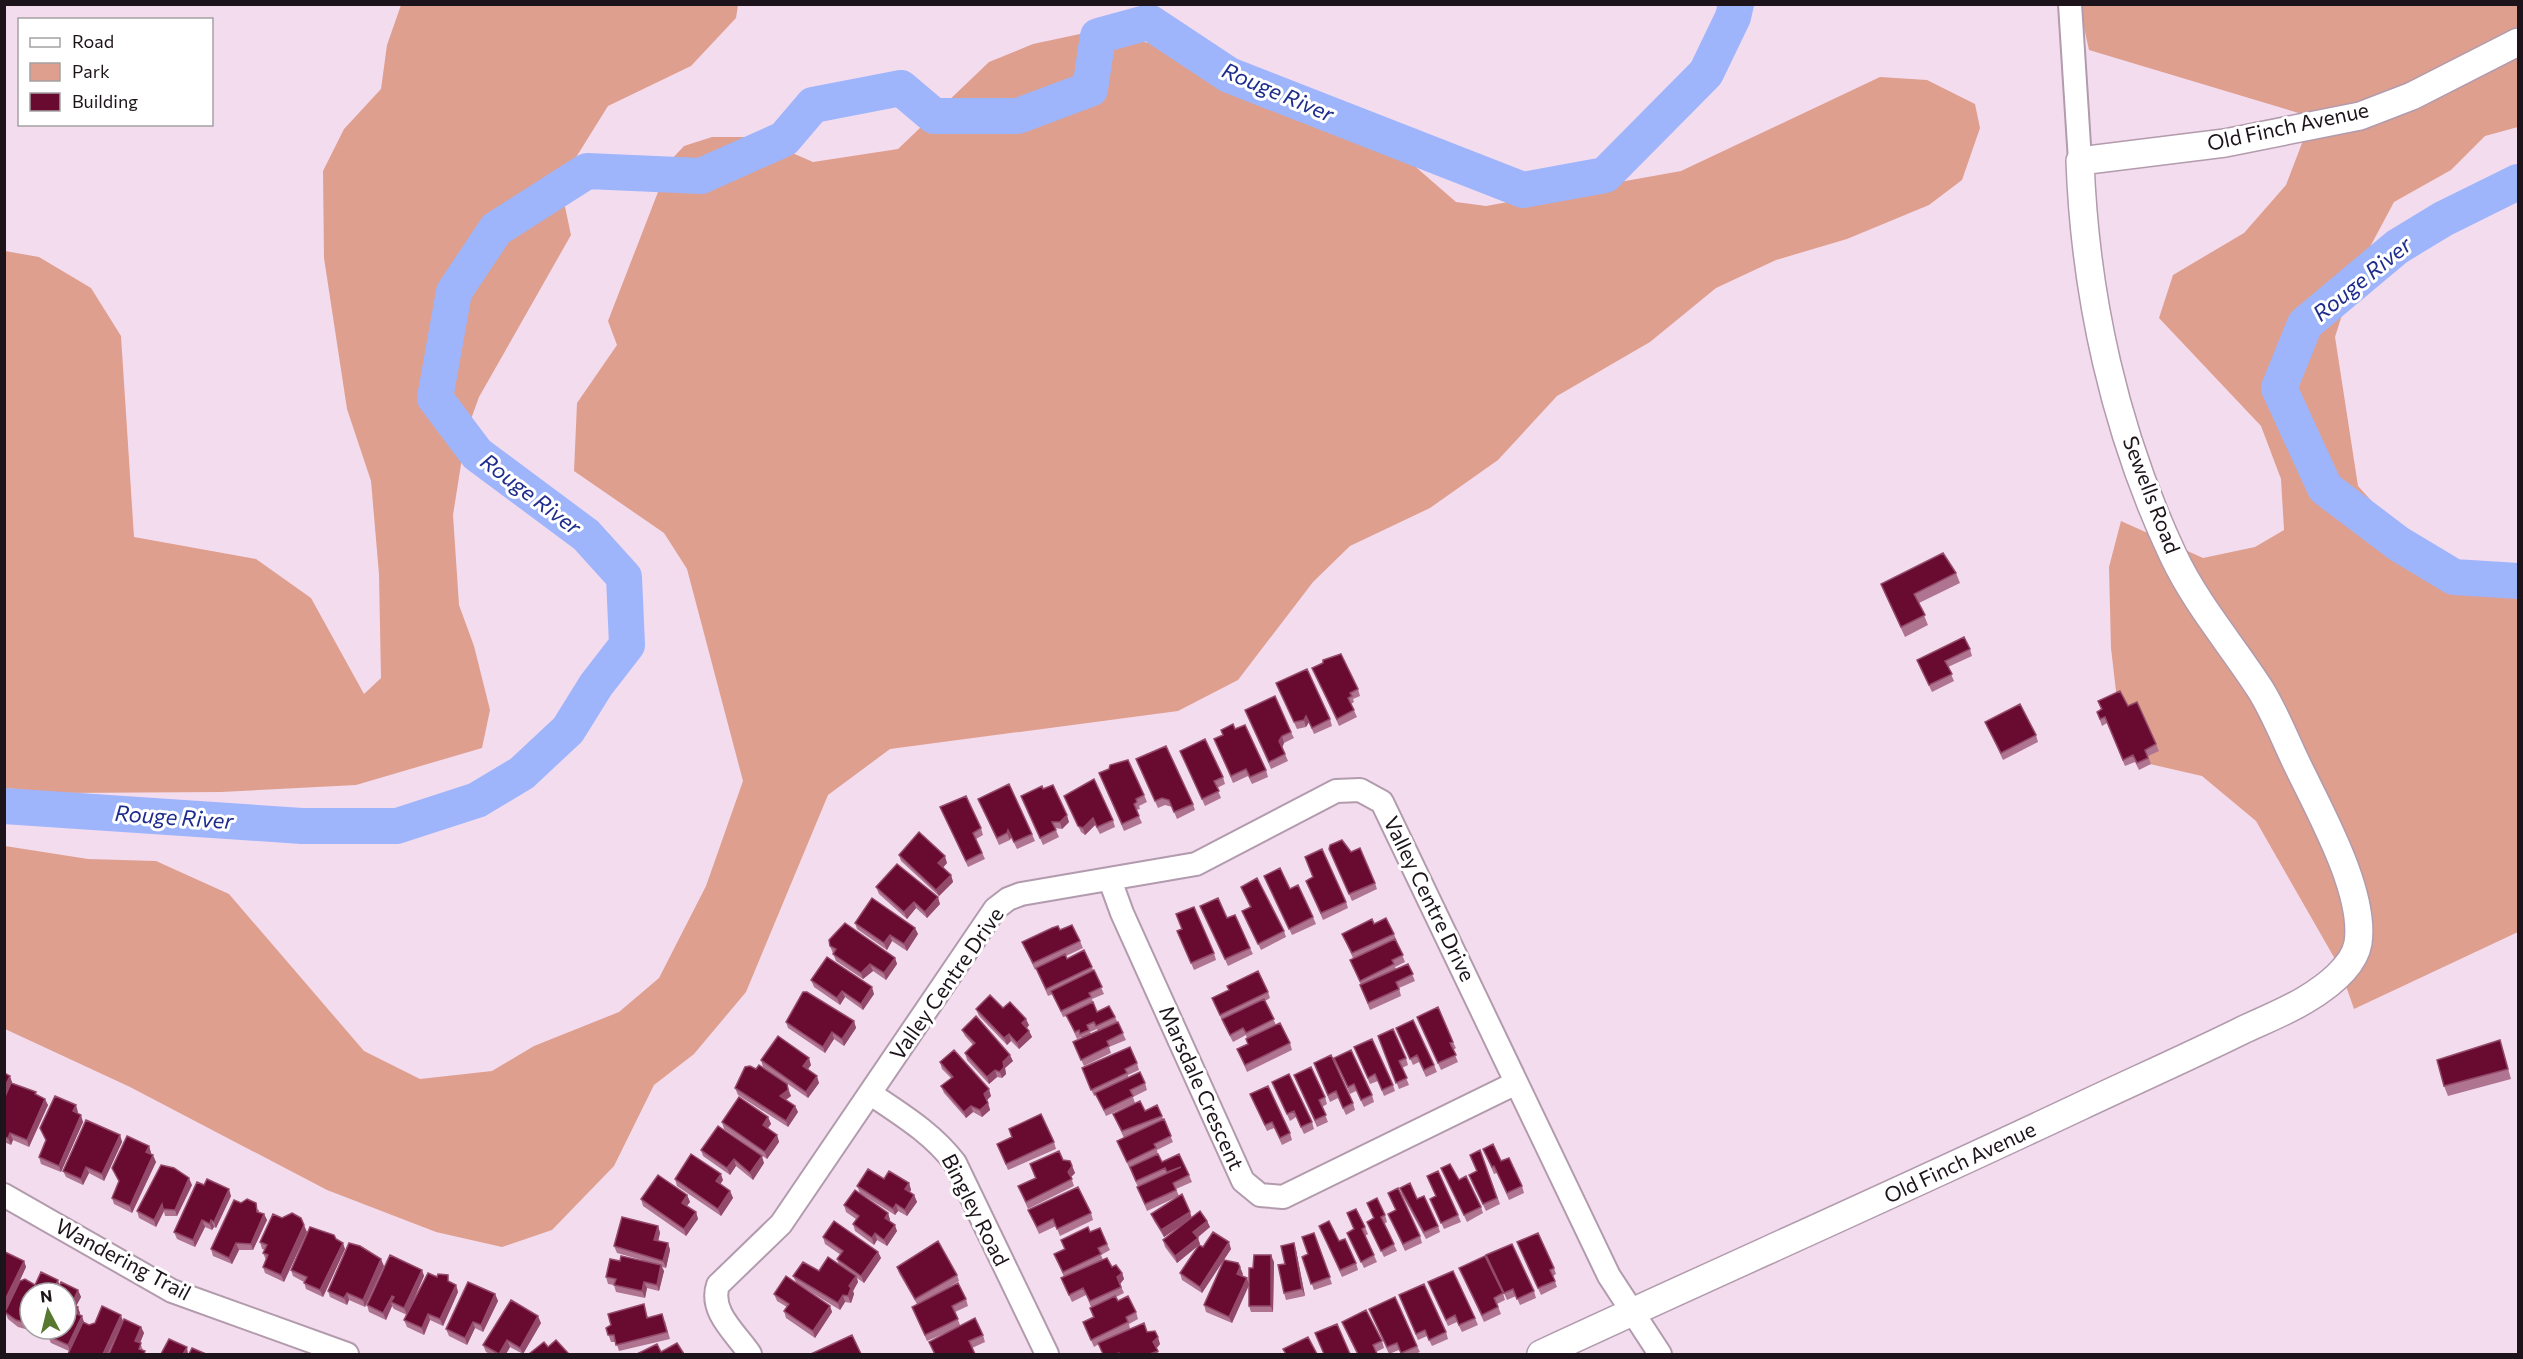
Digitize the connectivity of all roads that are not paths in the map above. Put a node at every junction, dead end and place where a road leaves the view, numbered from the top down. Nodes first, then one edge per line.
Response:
1 (2070, 4) edge
2 (2518, 42) edge
3 (2080, 161) junction
4 (1110, 880) junction
5 (2358, 944) joint
6 (1516, 1083) junction
7 (871, 1094) junction
8 (4, 1195) edge
9 (1633, 1312) junction
10 (347, 1354) edge
11 (750, 1354) edge
12 (1047, 1354) edge
13 (1541, 1354) edge
14 (1660, 1354) edge

1 - 3 street, Sewells Road
2 - 3 street, Old Finch Avenue
3 - 5 street, Sewells Road
4 - 6 street, Valley Centre Drive
4 - 6 street, Marsdale Crescent
4 - 7 street, Valley Centre Drive
5 - 9 street, Old Finch Avenue
6 - 9 street, Valley Centre Drive
7 - 11 street, Valley Centre Drive
7 - 12 street, Bingley Road
8 - 10 street, Wandering Trail
9 - 13 street, Old Finch Avenue
9 - 14 street, Valley Centre Drive

